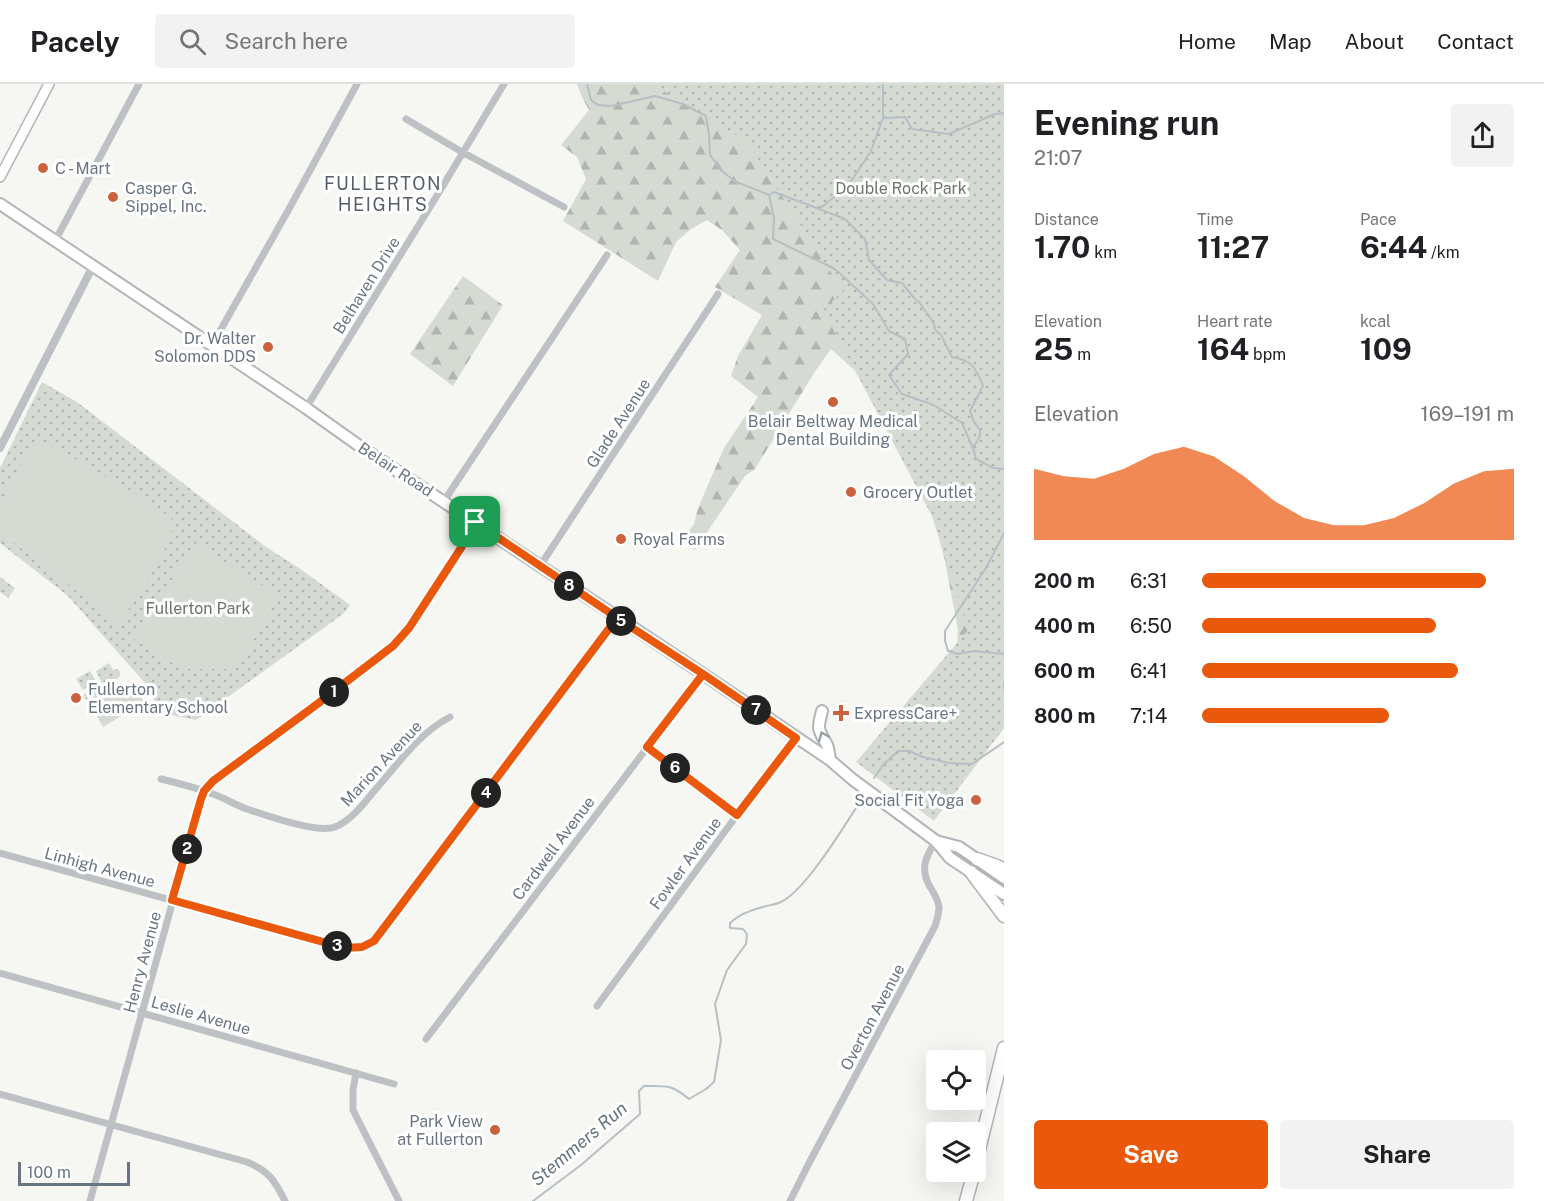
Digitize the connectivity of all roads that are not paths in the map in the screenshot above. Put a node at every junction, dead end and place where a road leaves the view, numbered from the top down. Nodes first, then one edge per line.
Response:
1 (49, 84) edge
2 (139, 84) edge
3 (357, 84) edge
4 (504, 84) edge
5 (406, 119) dead end
6 (462, 152) junction
7 (0, 177) edge
8 (0, 204) edge
9 (564, 207) dead end
10 (55, 241) junction
11 (607, 255) dead end
12 (93, 266) junction
13 (718, 294) dead end
14 (212, 345) junction
15 (306, 408) junction
16 (0, 448) edge
17 (444, 501) junction
18 (475, 522) junction
19 (540, 566) junction
20 (617, 618) junction
21 (703, 674) junction
22 (822, 711) dead end
23 (450, 717) dead end
24 (796, 738) junction
25 (647, 747) junction
26 (830, 760) junction
27 (161, 779) dead end
28 (204, 791) junction
29 (737, 815) junction
30 (936, 841) junction
31 (0, 853) edge
32 (977, 860) junction
33 (1004, 870) edge
34 (971, 872) junction
35 (1004, 878) edge
36 (1004, 894) edge
37 (172, 900) junction
38 (1004, 916) edge
39 (0, 973) edge
40 (597, 1006) dead end
41 (142, 1012) junction
42 (426, 1039) dead end
43 (1004, 1048) edge
44 (356, 1073) junction
45 (394, 1084) dead end
46 (0, 1094) edge
47 (986, 1122) edge
48 (111, 1124) junction
49 (971, 1182) edge
50 (90, 1201) edge
51 (285, 1201) edge
52 (399, 1201) edge
53 (790, 1201) edge
54 (966, 1201) edge

1 - 7 main road
2 - 10 street
3 - 14 street
4 - 6 street, Belhaven Drive
5 - 6 street
6 - 9 street
6 - 15 street, Belhaven Drive
8 - 10 main road, Belair Road
10 - 12 main road, Belair Road
11 - 17 street
12 - 14 main road, Belair Road
12 - 16 street
13 - 19 street, Glade Avenue
14 - 15 main road, Belair Road
15 - 17 main road, Belair Road
17 - 18 main road, Belair Road
18 - 19 main road, Belair Road
18 - 28 street, Henry Avenue
19 - 20 main road, Belair Road
20 - 21 main road, Belair Road
20 - 37 street, Linhigh Avenue
21 - 24 main road, Belair Road
21 - 25 street, Cardwell Avenue
26 -> 22 main road
23 - 28 street, Marion Avenue
24 - 26 main road, Belair Road
24 - 29 street, Fowler Avenue
25 - 29 street
25 - 42 street, Cardwell Avenue
26 - 30 main road, Belair Road
27 - 28 street, Marion Avenue
28 - 37 street, Henry Avenue
29 - 40 street, Fowler Avenue
30 - 32 main road, Belair Road
30 - 34 main road, Belair Road
30 - 53 street, Overton Avenue
31 - 37 street, Linhigh Avenue
32 - 33 highway
32 - 35 main road, Belair Road
34 - 36 main road, Belair Road
34 - 38 highway
37 - 41 street, Henry Avenue
39 - 41 street, Leslie Avenue
41 - 44 street, Leslie Avenue
41 - 48 street, Henry Avenue
43 - 47 highway
44 - 45 street, Leslie Avenue
44 - 52 street
46 - 48 street
48 - 50 street, Henry Avenue
48 - 51 street
49 - 54 highway

